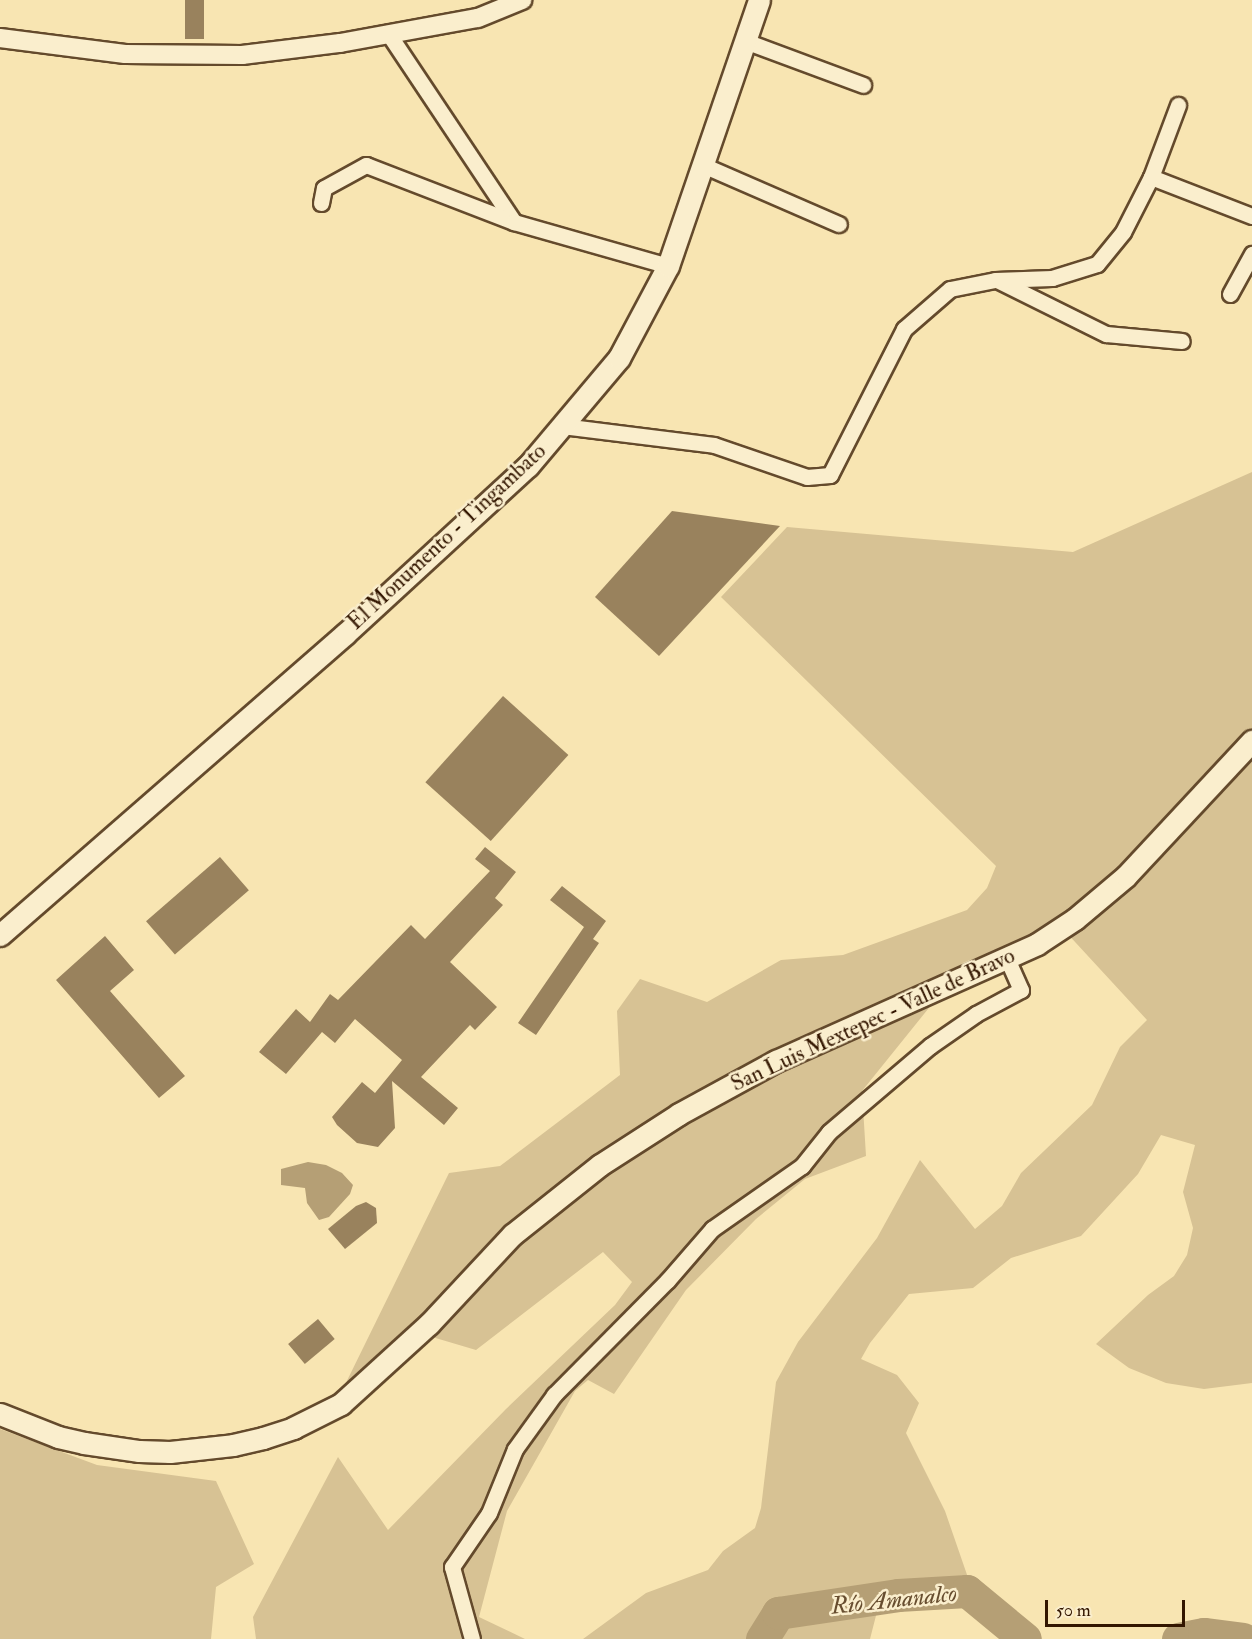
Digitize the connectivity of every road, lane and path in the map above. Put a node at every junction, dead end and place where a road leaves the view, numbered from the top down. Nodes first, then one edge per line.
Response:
1 (522, 0) edge
2 (759, 0) edge
3 (388, 33) junction
4 (0, 38) edge
5 (745, 41) junction
6 (863, 85) dead end
7 (1178, 105) dead end
8 (703, 165) junction
9 (1151, 177) junction
10 (321, 203) dead end
11 (1252, 216) edge
12 (514, 222) junction
13 (839, 224) dead end
14 (1252, 254) edge
15 (668, 266) junction
16 (996, 280) junction
17 (1230, 294) dead end
18 (1182, 341) dead end
19 (562, 426) junction
20 (1252, 741) edge
21 (0, 935) edge
22 (1007, 958) junction
23 (0, 1414) edge
24 (472, 1639) edge

1 - 3 street
2 - 5 main road, El Monumento - Tingambato
3 - 4 street
3 - 12 street
5 - 6 street
5 - 8 main road, El Monumento - Tingambato
7 - 9 street
8 - 13 street
8 - 15 main road, El Monumento - Tingambato
9 - 11 street
9 - 16 street
10 - 12 street
12 - 15 street
14 - 17 street
15 - 19 main road, El Monumento - Tingambato
16 - 18 street
16 - 19 street
19 - 21 main road, El Monumento - Tingambato
20 - 22 main road, San Luis Mextepec - Valle de Bravo
22 - 23 main road, San Luis Mextepec - Valle de Bravo
22 - 24 street

